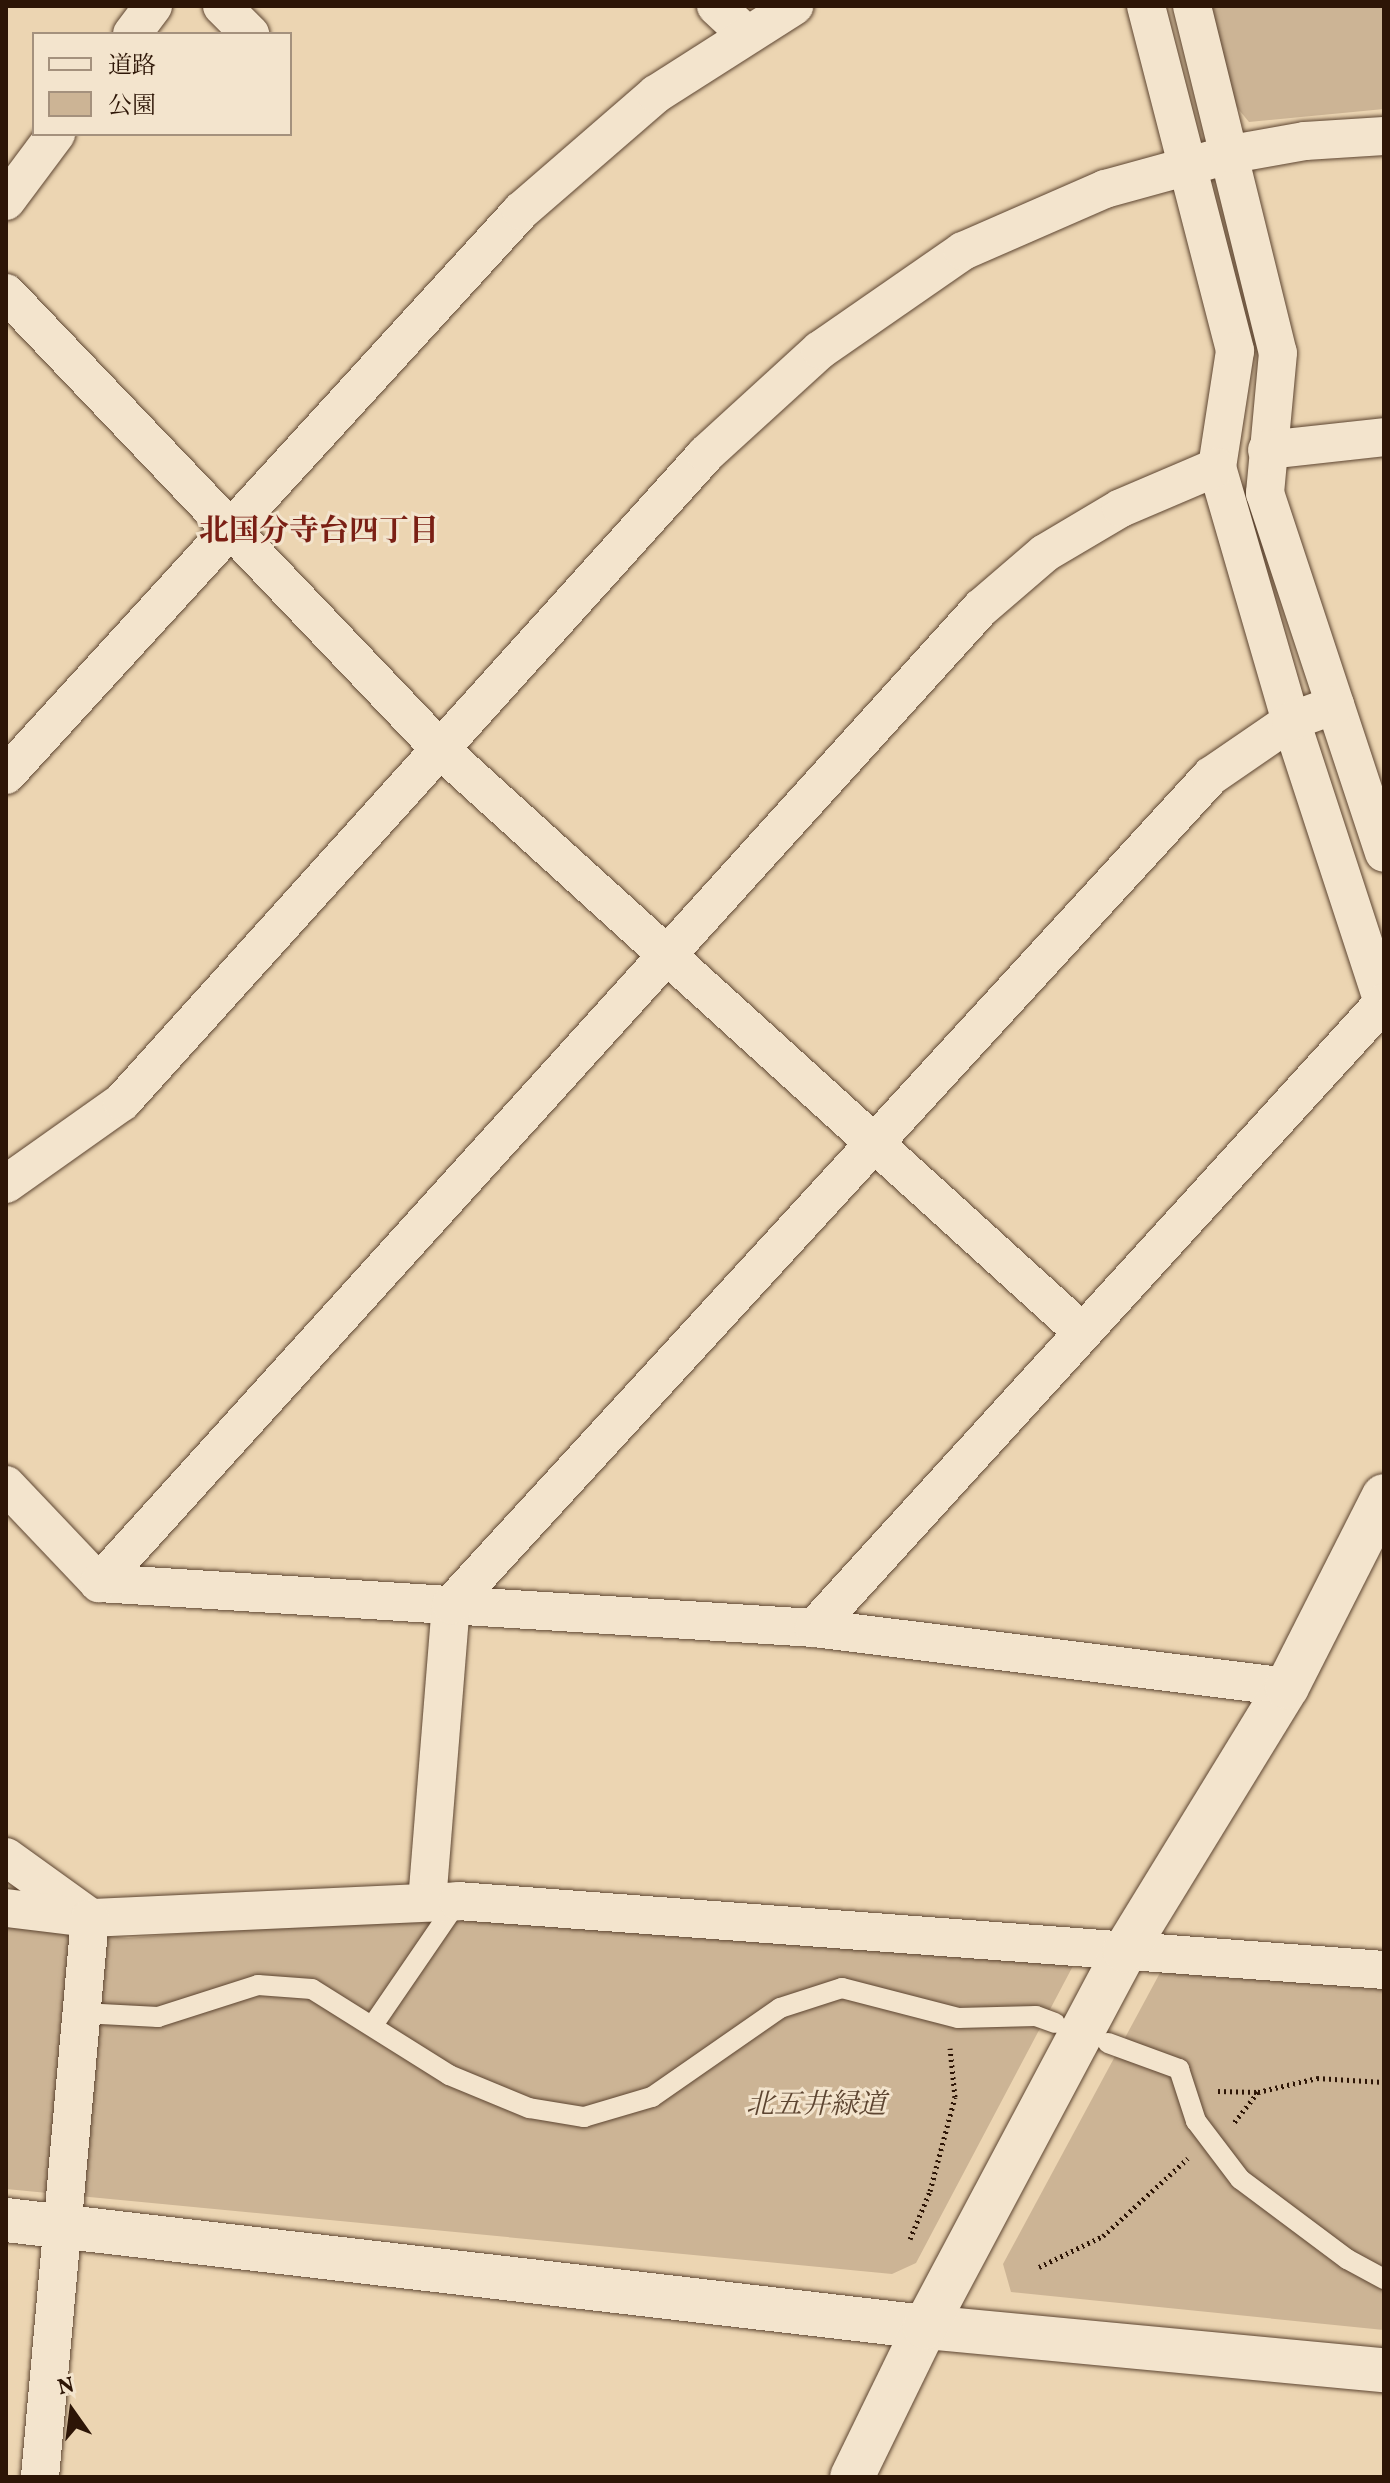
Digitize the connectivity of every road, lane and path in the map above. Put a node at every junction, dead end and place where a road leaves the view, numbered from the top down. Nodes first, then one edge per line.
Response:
1 (153, 6) edge
2 (222, 6) edge
3 (716, 6) edge
4 (794, 6) edge
5 (1146, 6) edge
6 (1192, 6) edge
7 (134, 32) edge
8 (248, 32) edge
9 (745, 33) junction
10 (55, 136) edge
11 (1384, 136) edge
12 (1232, 154) junction
13 (1186, 165) junction
14 (6, 201) edge
15 (6, 293) edge
16 (1384, 437) edge
17 (1267, 450) junction
18 (1217, 467) junction
19 (230, 524) junction
20 (1335, 705) junction
21 (1291, 721) junction
22 (442, 751) junction
23 (6, 775) edge
24 (1383, 844) edge
25 (666, 955) junction
26 (1384, 1004) edge
27 (875, 1145) junction
28 (6, 1184) edge
29 (1080, 1330) junction
30 (6, 1485) edge
31 (1384, 1496) edge
32 (99, 1583) junction
33 (451, 1605) junction
34 (814, 1628) junction
35 (1287, 1687) junction
36 (6, 1857) edge
37 (442, 1901) junction
38 (6, 1908) edge
39 (90, 1918) junction
40 (1125, 1951) junction
41 (1384, 1970) edge
42 (82, 2013) junction
43 (947, 2015) junction
44 (1055, 2023) dead end
45 (373, 2025) junction
46 (1108, 2043) dead end
47 (1384, 2082) edge
48 (1189, 2091) junction
49 (1258, 2092) junction
50 (1210, 2135) junction
51 (6, 2220) edge
52 (65, 2228) junction
53 (910, 2239) dead end
54 (1039, 2267) dead end
55 (1384, 2279) edge
56 (925, 2327) junction
57 (1384, 2370) edge
58 (40, 2477) edge
59 (852, 2477) edge

1 - 7 street
2 - 8 street
3 - 9 street
4 - 9 street
5 - 13 street
6 - 12 street
9 - 19 street
10 - 14 street
11 - 12 street
12 - 13 street
12 - 17 street
13 - 18 street
13 - 22 street
15 - 19 street
16 - 17 street
17 - 20 street
18 - 21 street
18 - 25 street
19 - 22 street
19 - 23 street
20 - 21 street
20 - 24 street
21 - 26 street
21 - 27 street
22 - 25 street
22 - 28 street
25 - 27 street
25 - 32 street
26 - 29 street
27 - 29 street
27 - 33 street
29 - 34 street
30 - 32 street
31 - 35 street
32 - 33 street
33 - 34 street
33 - 37 street
34 - 35 street
35 - 40 street
36 - 39 street
37 - 39 street
37 - 40 street
37 - 45 lane
38 - 39 street
39 - 42 street
40 - 41 street
40 - 56 street
42 - 45 lane
42 - 52 street
43 - 44 lane
43 - 45 lane
43 - 53 path
46 - 48 lane
47 - 49 path
48 - 49 path
48 - 50 lane
49 - 50 path
50 - 54 path
50 - 55 lane
51 - 52 street
52 - 56 street
52 - 58 street
56 - 57 street
56 - 59 street

